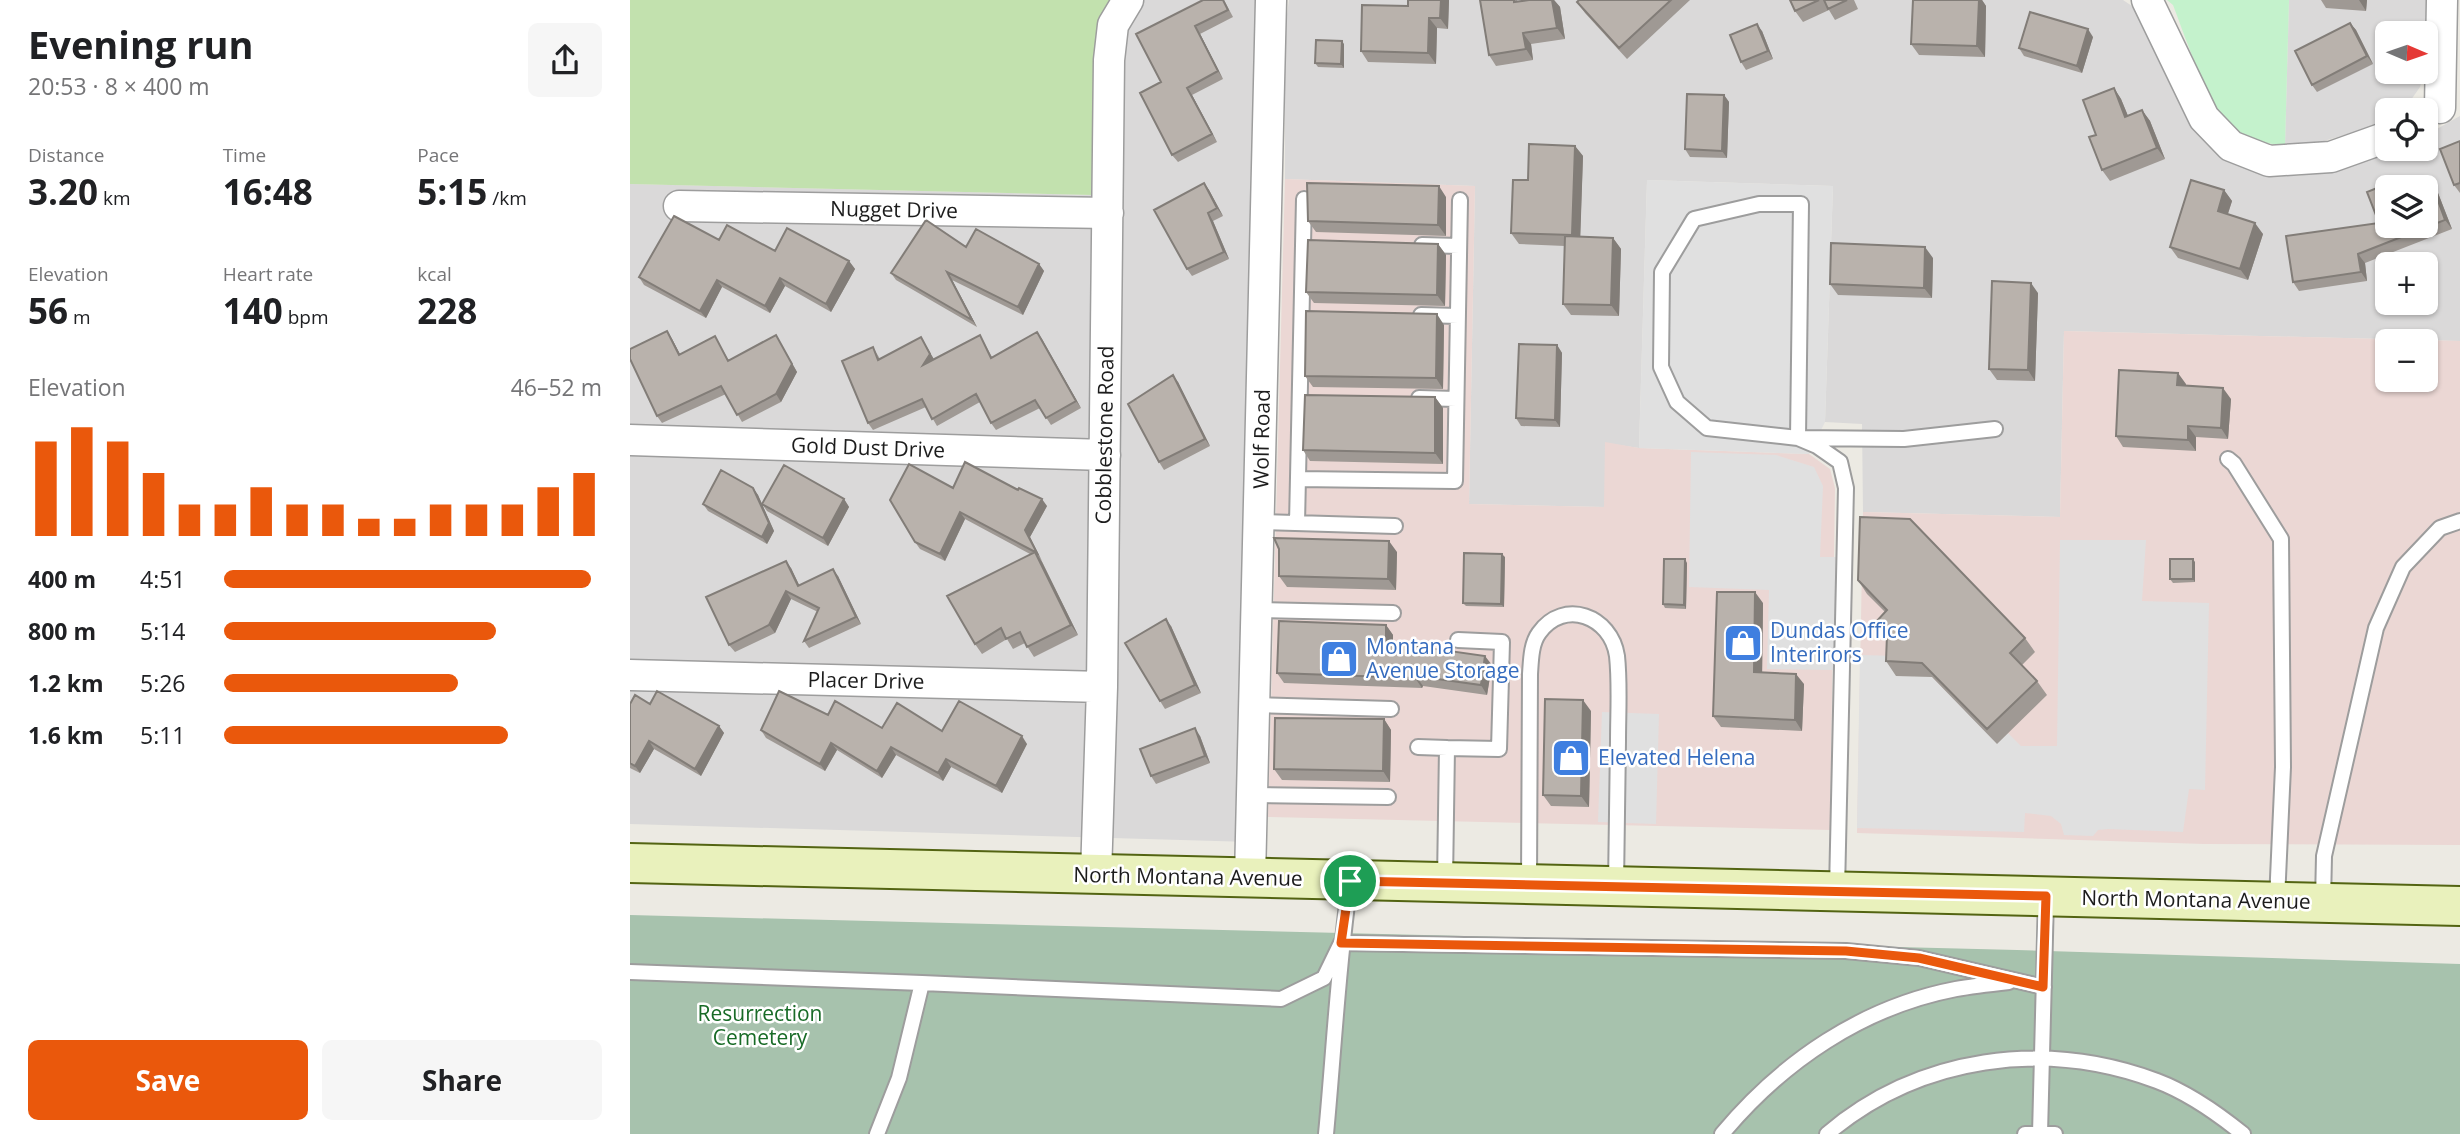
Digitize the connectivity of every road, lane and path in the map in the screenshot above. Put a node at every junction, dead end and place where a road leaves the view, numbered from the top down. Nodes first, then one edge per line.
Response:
1 (1128, 0) edge
2 (1271, 0) edge
3 (2147, 0) edge
4 (2442, 0) edge
5 (2442, 108) edge
6 (2375, 141) edge
7 (1304, 198) edge
8 (1460, 200) dead end
9 (679, 206) dead end
10 (1108, 213) junction
11 (1407, 244) edge
12 (1459, 246) junction
13 (1406, 315) edge
14 (1458, 316) junction
15 (1404, 398) edge
16 (1456, 399) junction
17 (1995, 429) dead end
18 (1798, 438) junction
19 (630, 440) edge
20 (1105, 455) junction
21 (2228, 459) dead end
22 (1298, 479) junction
23 (2460, 521) edge
24 (1260, 522) junction
25 (1297, 523) junction
26 (1395, 526) dead end
27 (1258, 610) junction
28 (1393, 613) dead end
29 (1458, 640) dead end
30 (630, 675) edge
31 (1102, 687) junction
32 (1255, 705) junction
33 (1391, 709) dead end
34 (1418, 747) dead end
35 (1447, 748) junction
36 (1252, 795) junction
37 (1388, 797) dead end
38 (630, 863) edge
39 (1096, 875) junction
40 (1250, 878) junction
41 (1350, 881) junction
42 (1445, 883) junction
43 (1529, 885) junction
44 (1616, 887) junction
45 (1837, 892) junction
46 (2046, 896) junction
47 (2277, 902) junction
48 (2323, 903) junction
49 (2460, 906) edge
50 (1341, 943) junction
51 (630, 972) edge
52 (2014, 981) junction
53 (922, 983) junction
54 (2043, 987) junction
55 (2042, 1057) junction
56 (877, 1134) edge
57 (1326, 1134) edge
58 (1722, 1134) edge
59 (1827, 1134) edge
60 (2025, 1134) edge
61 (2040, 1134) edge
62 (2054, 1134) edge
63 (2243, 1134) edge

1 - 10 street, Cobblestone Road
2 - 24 street, Wolf Road
3 - 6 street
4 - 5 street
7 - 22 lane
8 - 12 lane
9 - 10 street, Nugget Drive
10 - 20 street, Cobblestone Road
11 - 12 lane
12 - 14 lane
13 - 14 lane
14 - 16 lane
15 - 16 lane
16 - 22 lane
17 - 18 lane
18 - 18 lane
18 - 45 lane
19 - 20 street, Gold Dust Drive
20 - 31 street, Cobblestone Road
21 - 47 lane
22 - 25 lane
23 - 48 lane
24 - 25 lane
24 - 27 street, Wolf Road
25 - 26 lane
27 - 28 lane
27 - 32 street, Wolf Road
29 - 35 lane
30 - 31 street, Placer Drive
31 - 39 street, Cobblestone Road
32 - 33 lane
32 - 36 street, Wolf Road
34 - 35 lane
35 - 42 lane
36 - 37 lane
36 - 40 street, Wolf Road
38 - 39 main road, North Montana Avenue
39 - 40 main road, North Montana Avenue
40 - 41 main road, North Montana Avenue
41 - 42 main road, North Montana Avenue
41 - 50 lane
42 - 43 main road, North Montana Avenue
43 - 44 main road, North Montana Avenue
43 - 44 lane
44 - 45 main road, North Montana Avenue
45 - 46 main road, North Montana Avenue
46 - 47 main road, North Montana Avenue
46 - 54 lane
47 - 48 main road, North Montana Avenue
48 - 49 main road, North Montana Avenue
50 - 52 lane
50 - 53 lane
50 - 57 lane
51 - 53 lane
52 - 54 lane
52 - 58 lane
53 - 56 lane
54 - 55 lane
55 - 59 lane
55 - 61 lane
55 - 63 lane
60 - 61 lane
61 - 62 lane

